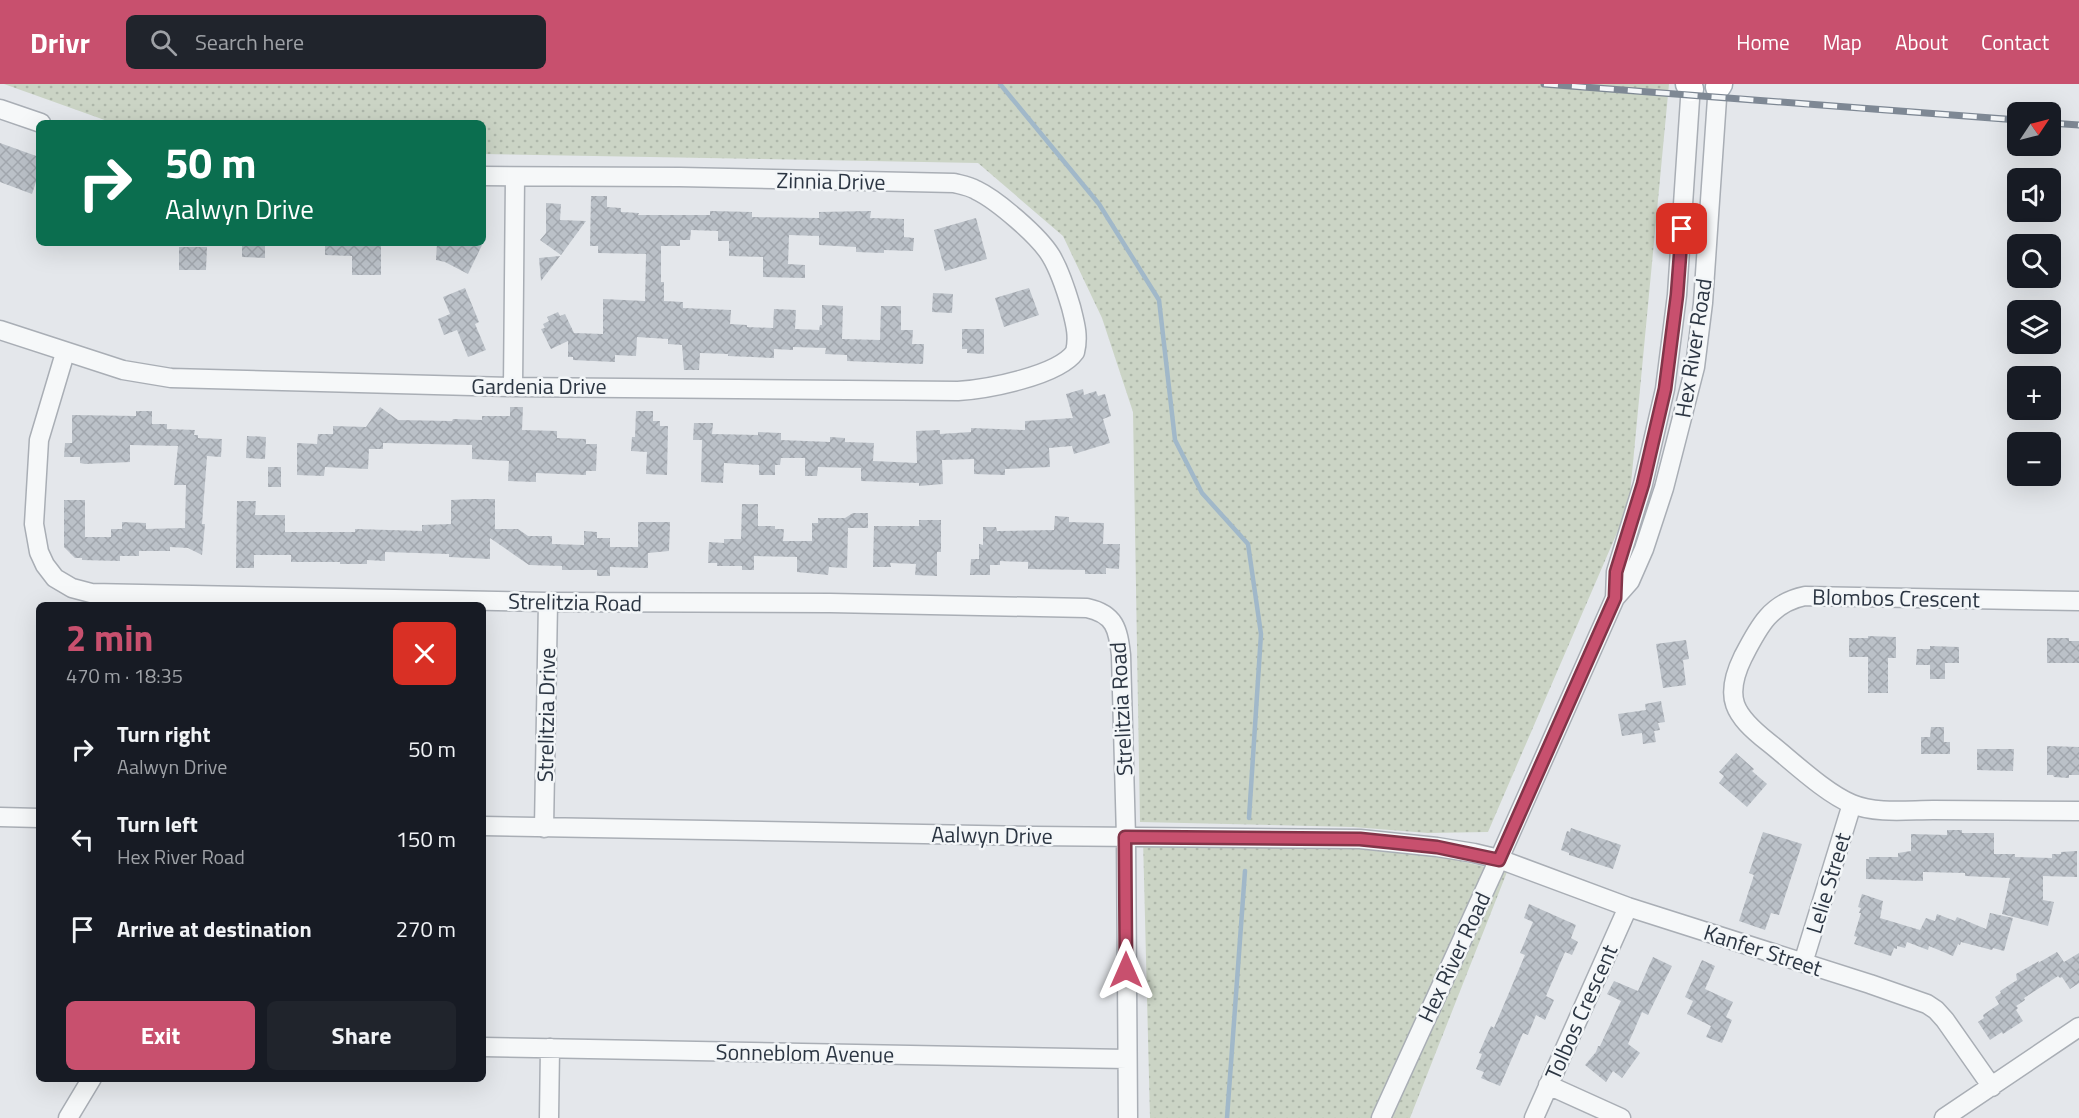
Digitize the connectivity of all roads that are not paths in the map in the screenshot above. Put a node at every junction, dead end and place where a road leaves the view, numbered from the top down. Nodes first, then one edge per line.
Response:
1 (1719, 85) edge
2 (1690, 86) edge
3 (0, 109) edge
4 (36, 121) edge
5 (486, 176) edge
6 (515, 177) junction
7 (0, 330) edge
8 (1076, 352) joint
9 (65, 353) junction
10 (513, 387) junction
11 (1615, 598) junction
12 (2079, 601) edge
13 (548, 602) junction
14 (1852, 804) junction
15 (2079, 811) edge
16 (0, 817) edge
17 (36, 818) edge
18 (486, 826) edge
19 (543, 828) junction
20 (1125, 837) junction
21 (1499, 860) junction
22 (1628, 907) junction
23 (1803, 963) junction
24 (2079, 1027) edge
25 (486, 1047) edge
26 (550, 1048) junction
27 (1127, 1059) junction
28 (90, 1082) edge
29 (1548, 1085) junction
30 (1992, 1087) junction
31 (68, 1118) edge
32 (549, 1118) edge
33 (1128, 1118) edge
34 (1381, 1118) edge
35 (1534, 1118) edge
36 (1621, 1118) edge
37 (1944, 1118) edge

1 - 11 street, Hex River Road
2 - 11 street, Hex River Road
3 - 4 street
5 - 6 street, Zinnia Drive
6 - 8 street, Zinnia Drive
6 - 10 street
7 - 9 street, Gardenia Drive
8 - 10 street, Gardenia Drive
9 - 10 street, Gardenia Drive
9 - 13 street, Strelitzia Road
11 - 21 street, Hex River Road
12 - 14 street, Blombos Crescent
13 - 19 street, Strelitzia Drive
13 - 20 street, Strelitzia Road
14 - 15 street, Blombos Crescent
14 - 23 street, Lelie Street
16 - 17 street
18 - 19 street, Aalwyn Drive
19 - 20 street, Aalwyn Drive
20 - 21 street, Aalwyn Drive
20 - 27 street, Strelitzia Road
21 - 22 street, Kanfer Street
21 - 34 street, Hex River Road
22 - 23 street, Kanfer Street
22 - 29 street, Tolbos Crescent
23 - 30 street, Kanfer Street
24 - 30 street
25 - 26 street, Sonneblom Avenue
26 - 27 street, Sonneblom Avenue
26 - 32 street
27 - 33 street, Strelitzia Road
28 - 31 street
29 - 35 street, Tolbos Crescent
29 - 36 street
30 - 37 street

